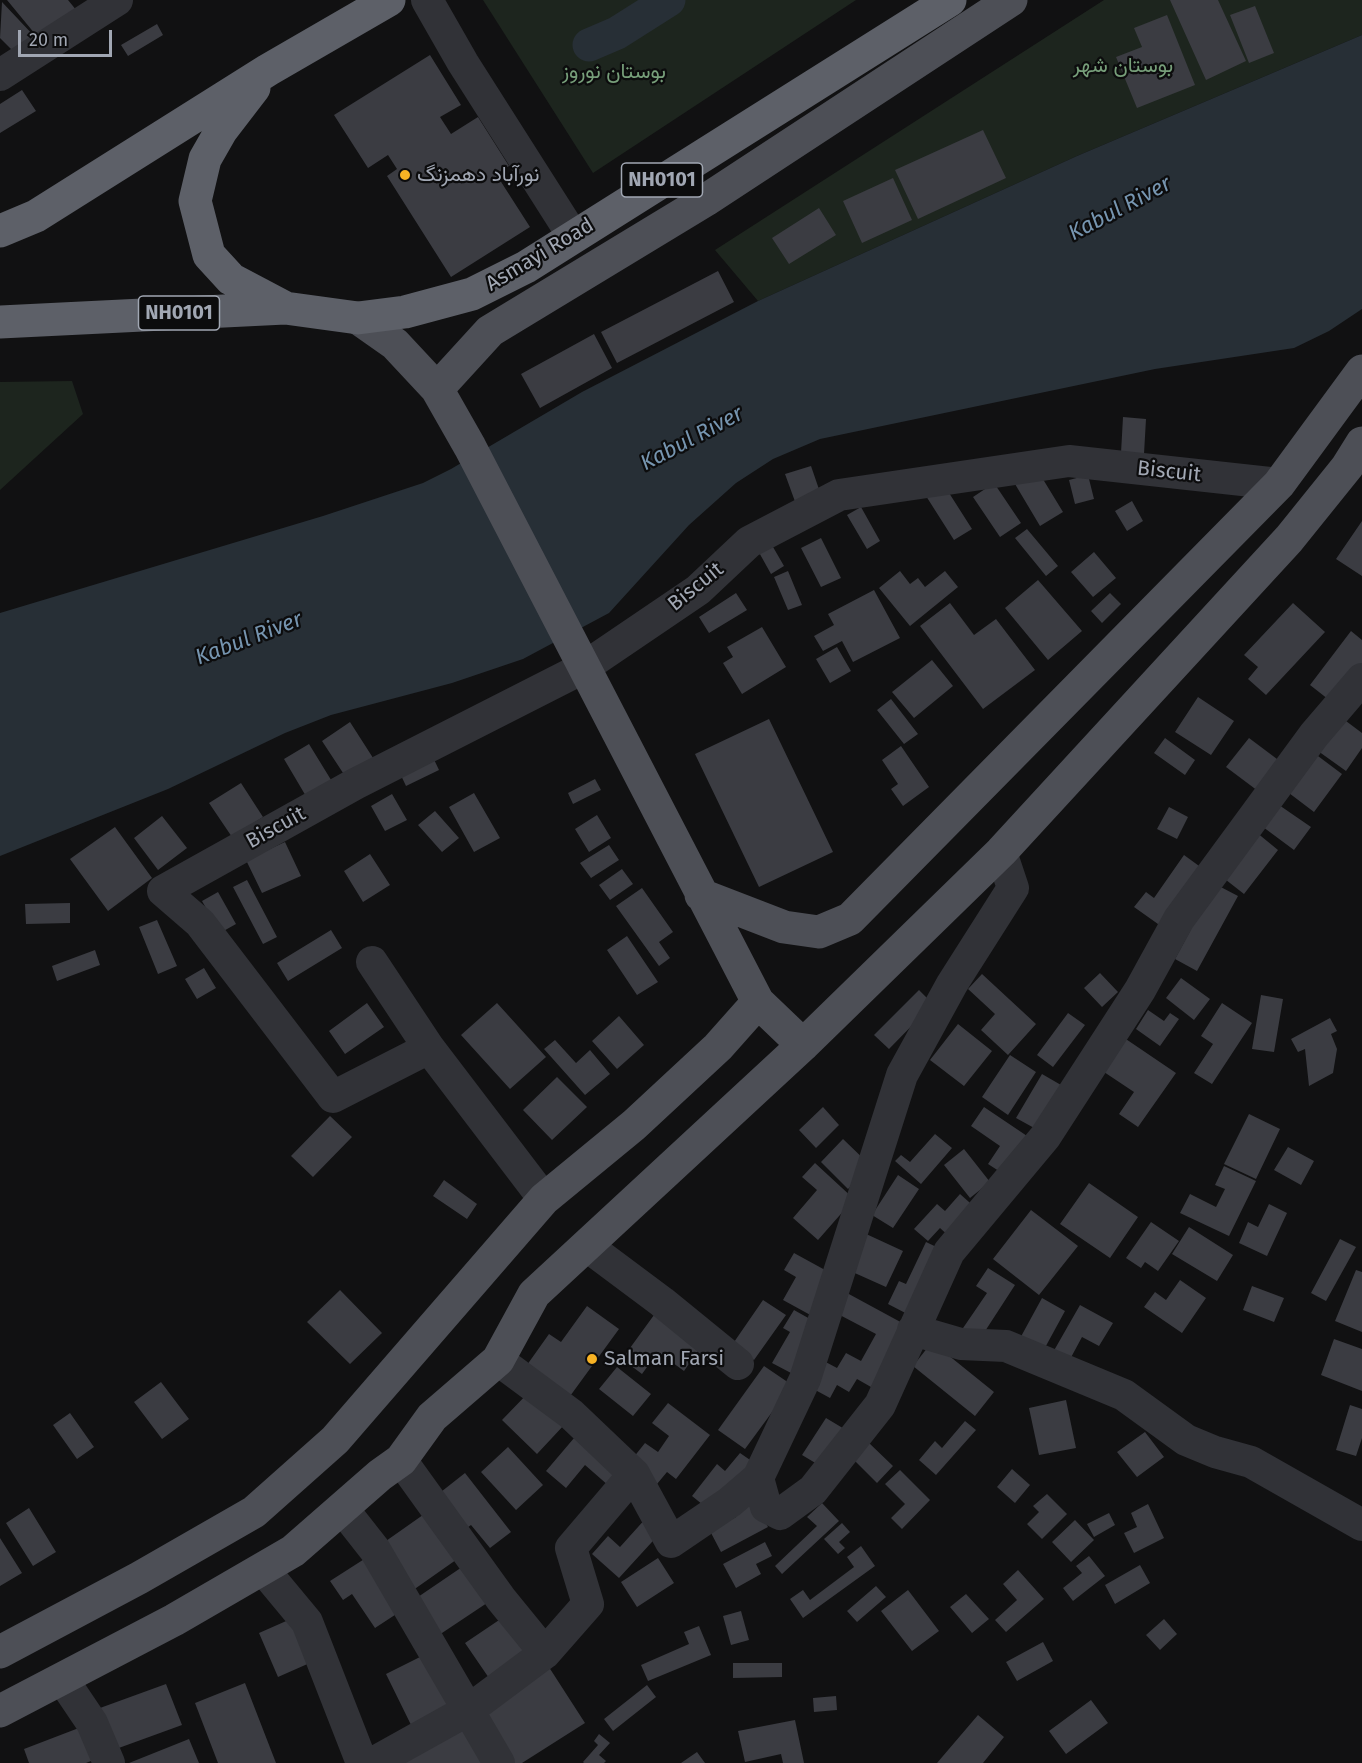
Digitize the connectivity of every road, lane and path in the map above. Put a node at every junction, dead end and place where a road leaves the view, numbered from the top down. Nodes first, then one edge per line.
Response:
1 (117, 0) edge
2 (389, 0) edge
3 (427, 0) edge
4 (950, 0) edge
5 (1011, 0) edge
6 (268, 70) junction
7 (0, 75) edge
8 (0, 231) edge
9 (573, 236) junction
10 (285, 308) junction
11 (358, 318) junction
12 (0, 322) edge
13 (1362, 371) edge
14 (436, 389) junction
15 (1362, 443) edge
16 (1279, 483) junction
17 (577, 656) junction
18 (1362, 680) edge
19 (1001, 852) junction
20 (700, 895) junction
21 (372, 963) dead end
22 (758, 1002) junction
23 (803, 1045) junction
24 (429, 1048) junction
25 (544, 1199) junction
26 (587, 1246) junction
27 (913, 1330) junction
28 (498, 1360) junction
29 (738, 1364) dead end
30 (401, 1460) junction
31 (634, 1474) junction
32 (758, 1478) junction
33 (342, 1508) junction
34 (1362, 1525) edge
35 (263, 1569) junction
36 (0, 1652) edge
37 (544, 1653) junction
38 (63, 1680) junction
39 (470, 1709) junction
40 (0, 1711) edge
41 (110, 1763) edge
42 (362, 1763) edge
43 (373, 1763) edge
44 (499, 1763) edge

1 - 7 street
2 - 6 highway, NH0101
3 - 9 street
4 - 9 highway, Asmayi Road / NH0101
5 - 14 main road
6 - 8 highway, NH0101
6 - 10 highway, NH0101
9 - 11 highway, Asmayi Road / NH0101
10 - 11 highway, Asmayi Road / NH0101
10 - 12 highway, Asmayi Road / NH0101
11 - 14 main road
13 - 16 main road
14 - 17 main road
15 - 19 main road
16 - 17 street, Biscuit
16 - 20 main road
17 - 20 main road
17 - 24 street, Biscuit
18 - 27 street
19 - 23 main road
19 - 32 street
20 - 22 main road
21 - 24 street
22 - 23 main road
22 - 25 main road
23 - 26 main road
24 - 25 street
25 - 36 main road
26 - 28 main road
26 - 29 street
27 - 32 street
27 - 34 street
28 - 30 main road
28 - 31 street
30 - 33 main road
30 - 37 street
31 - 32 street
31 - 37 street
33 - 35 main road
33 - 39 street
35 - 38 main road
35 - 42 street
37 - 39 street
38 - 40 main road
38 - 41 street
39 - 43 street
39 - 44 street

